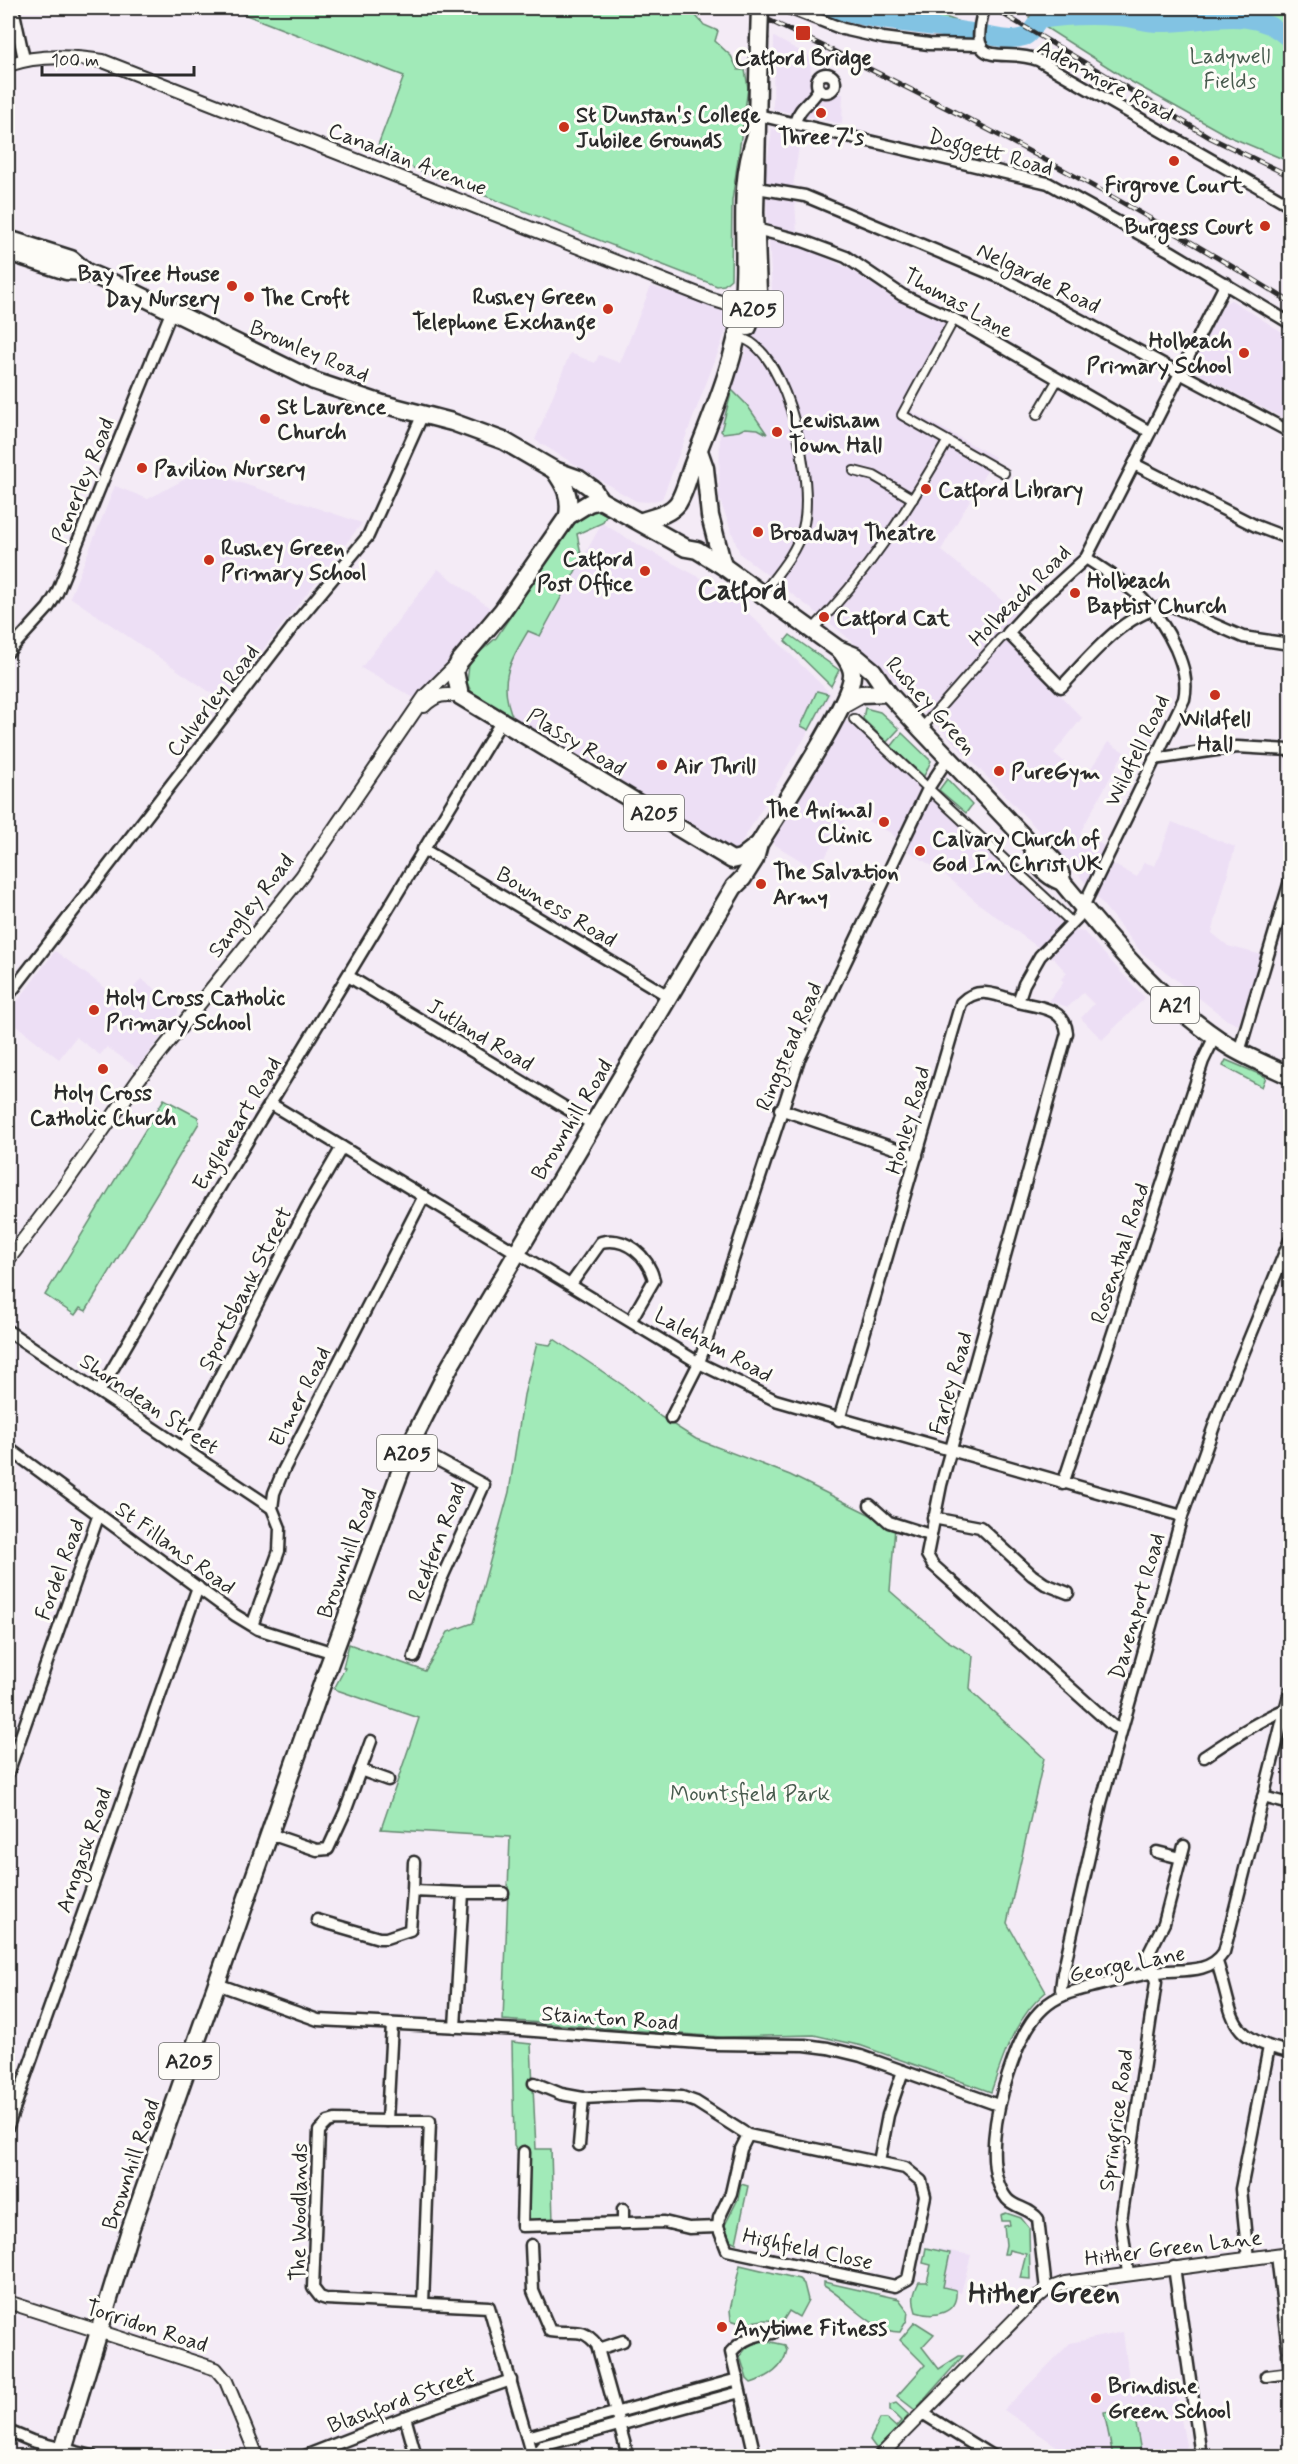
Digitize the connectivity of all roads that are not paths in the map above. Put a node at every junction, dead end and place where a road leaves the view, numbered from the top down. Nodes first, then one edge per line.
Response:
1 (14, 8) edge
2 (760, 8) edge
3 (789, 8) edge
4 (984, 8) edge
5 (980, 42) junction
6 (24, 59) junction
7 (8, 65) edge
8 (819, 90) dead end
9 (758, 115) junction
10 (795, 122) junction
11 (756, 135) junction
12 (757, 188) junction
13 (1290, 205) edge
14 (749, 227) junction
15 (8, 239) edge
16 (8, 252) edge
17 (757, 257) junction
18 (86, 272) junction
19 (1226, 284) junction
20 (743, 304) junction
21 (172, 310) junction
22 (954, 319) junction
23 (1290, 323) edge
24 (744, 339) junction
25 (731, 356) junction
26 (1180, 372) junction
27 (1058, 379) junction
28 (423, 414) junction
29 (1037, 415) dead end
30 (1150, 432) junction
31 (1290, 432) edge
32 (947, 442) junction
33 (699, 451) junction
34 (1134, 464) junction
35 (554, 470) junction
36 (854, 471) dead end
37 (1004, 473) dead end
38 (914, 499) junction
39 (600, 500) junction
40 (568, 516) junction
41 (642, 521) junction
42 (1290, 539) edge
43 (1086, 558) junction
44 (723, 566) junction
45 (762, 594) junction
46 (1154, 609) junction
47 (812, 630) junction
48 (1008, 633) junction
49 (1290, 644) edge
50 (841, 651) junction
51 (8, 652) edge
52 (459, 662) junction
53 (888, 693) junction
54 (460, 696) junction
55 (843, 704) junction
56 (412, 716) junction
57 (854, 719) dead end
58 (501, 722) junction
59 (921, 729) junction
60 (1290, 750) edge
61 (948, 758) junction
62 (1154, 759) junction
63 (929, 788) junction
64 (759, 844) junction
65 (423, 849) junction
66 (732, 860) junction
67 (1290, 881) edge
68 (734, 887) junction
69 (1082, 906) junction
70 (1067, 918) dead end
71 (348, 976) junction
72 (8, 996) edge
73 (670, 997) junction
74 (1018, 1002) junction
75 (1215, 1036) junction
76 (1239, 1052) junction
77 (1290, 1076) edge
78 (271, 1104) junction
79 (780, 1109) junction
80 (594, 1125) junction
81 (342, 1147) junction
82 (917, 1155) junction
83 (424, 1196) junction
84 (1290, 1240) edge
85 (518, 1252) junction
86 (8, 1260) edge
87 (571, 1284) junction
88 (631, 1320) junction
89 (8, 1331) edge
90 (699, 1362) junction
91 (99, 1392) junction
92 (671, 1418) dead end
93 (839, 1420) junction
94 (410, 1445) junction
95 (8, 1448) edge
96 (183, 1448) junction
97 (951, 1451) junction
98 (1063, 1484) junction
99 (870, 1505) dead end
100 (272, 1508) junction
101 (99, 1514) junction
102 (1182, 1516) junction
103 (933, 1518) junction
104 (930, 1535) junction
105 (198, 1587) junction
106 (1068, 1593) dead end
107 (253, 1623) junction
108 (334, 1653) junction
109 (414, 1657) dead end
110 (1290, 1691) edge
111 (1286, 1709) junction
112 (1121, 1729) junction
113 (371, 1741) dead end
114 (1204, 1757) dead end
115 (360, 1770) junction
116 (8, 1773) edge
117 (388, 1780) dead end
118 (1263, 1797) junction
119 (1290, 1803) edge
120 (270, 1834) junction
121 (1184, 1846) dead end
122 (1157, 1852) dead end
123 (1181, 1858) junction
124 (414, 1862) dead end
125 (413, 1891) junction
126 (462, 1893) junction
127 (503, 1893) dead end
128 (317, 1920) dead end
129 (1217, 1962) junction
130 (1155, 1972) junction
131 (217, 1984) junction
132 (1063, 1995) junction
133 (392, 2024) junction
134 (455, 2027) junction
135 (1269, 2047) junction
136 (1290, 2052) edge
137 (903, 2071) junction
138 (534, 2083) dead end
139 (583, 2098) junction
140 (998, 2105) junction
141 (387, 2121) junction
142 (8, 2126) edge
143 (748, 2135) junction
144 (579, 2145) dead end
145 (524, 2152) dead end
146 (879, 2162) junction
147 (623, 2209) dead end
148 (623, 2223) junction
149 (718, 2227) junction
150 (531, 2245) dead end
151 (1290, 2253) edge
152 (1277, 2255) junction
153 (1248, 2259) junction
154 (1174, 2267) junction
155 (1128, 2273) junction
156 (1046, 2290) junction
157 (8, 2302) edge
158 (423, 2303) junction
159 (99, 2332) junction
160 (773, 2333) dead end
161 (622, 2341) dead end
162 (599, 2349) junction
163 (1290, 2373) edge
164 (1266, 2376) dead end
165 (738, 2379) junction
166 (511, 2380) junction
167 (740, 2392) junction
168 (615, 2412) junction
169 (924, 2414) junction
170 (405, 2416) junction
171 (619, 2424) junction
172 (8, 2431) edge
173 (526, 2437) junction
174 (62, 2452) edge
175 (92, 2457) edge
176 (257, 2457) edge
177 (305, 2457) edge
178 (416, 2457) edge
179 (533, 2457) edge
180 (628, 2457) edge
181 (755, 2457) edge
182 (880, 2457) edge
183 (992, 2457) edge
184 (1202, 2457) edge

1 - 6 street
2 - 9 highway, A205, bridge
3 - 5 street, Adenmore Road
4 - 5 street
5 - 13 street, Adenmore Road
6 - 7 street, Canadian Avenue
6 - 20 street, Canadian Avenue
8 - 10 street
9 - 10 street, Doggett Road
9 - 11 highway, A205
10 - 19 street, Doggett Road
11 - 12 highway, A205
11 - 14 highway, A205
12 - 14 highway, A205
12 - 26 street, Nelgarde Road
14 - 17 highway, A205
14 - 20 highway, A205
14 - 22 street, Thomas Lane
15 - 18 highway, Bromley Road
16 - 18 highway, Bromley Road
17 - 20 street
17 - 24 highway, A205
18 - 21 highway, Bromley Road
19 - 23 street, Doggett Road
19 - 26 street, Holbeach Road
20 - 25 highway, A205
21 - 28 highway, Bromley Road
21 - 51 street, Penerley Road
22 - 27 street, Thomas Lane
22 - 32 street
24 - 25 highway, A205
24 - 45 street
25 - 33 highway, A205
26 - 30 street, Holbeach Road
26 - 31 street, Nelgarde Road
27 - 29 street
27 - 30 street, Thomas Lane
28 - 35 highway, Bromley Road
28 - 72 street, Culverley Road
30 - 34 street, Holbeach Road
32 - 37 street
32 - 38 street
33 - 41 highway, A205
33 - 44 highway
34 - 42 street
34 - 43 street, Holbeach Road
35 - 39 highway, Bromley Road
35 - 40 highway
36 - 38 street
38 - 47 street
39 - 40 highway, Sangley Road
39 - 41 highway, Rushey Green
40 - 52 highway, Sangley Road
41 - 44 highway, Rushey Green
43 - 46 street, Wildfell Road
43 - 48 street, Holbeach Road
44 - 45 highway, Rushey Green
45 - 47 highway, Rushey Green
46 - 48 street
46 - 49 street
46 - 62 street, Wildfell Road
47 - 50 highway, Rushey Green
48 - 59 street, Holbeach Road
50 - 53 highway, Rushey Green / A21
50 - 55 highway, Brownhill Road / A205
52 - 54 highway
52 - 56 street, Sangley Road
53 - 55 highway
53 - 59 highway, Rushey Green / A21
54 - 56 street, Sangley Road
54 - 58 highway, Plassy Road / A205
55 - 64 highway, Brownhill Road / A205
56 - 86 street, Sangley Road
57 - 63 street
58 - 65 street, Engleheart Road
58 - 66 highway, Plassy Road / A205
59 - 61 highway, Rushey Green / A21
60 - 62 street
61 - 63 street, Ringstead Road
61 - 69 highway, Rushey Green / A21
62 - 69 street, Wildfell Road
63 - 70 street
63 - 79 street, Ringstead Road
64 - 66 highway, A205
64 - 68 highway, Brownhill Road / A205
65 - 71 street, Engleheart Road
65 - 73 street, Bowness Road
66 - 68 highway
67 - 76 street
68 - 73 highway, Brownhill Road / A205
69 - 74 street
69 - 75 highway, Rushey Green / A21
71 - 78 street, Engleheart Road
71 - 80 street, Jutland Road
73 - 80 highway, Brownhill Road / A205
74 - 82 street, Honley Road
74 - 97 street, Farley Road
75 - 76 highway, Rushey Green / A21
75 - 98 street, Rosenthal Road
76 - 77 highway, Rushey Green / A21
78 - 81 street, Laleham Road
78 - 91 street, Engleheart Road
79 - 82 street
79 - 90 street, Ringstead Road
80 - 85 highway, Brownhill Road / A205
81 - 83 street, Laleham Road
81 - 96 street, Sportsbank Street
82 - 93 street, Honley Road
83 - 85 street, Laleham Road
83 - 100 street, Elmer Road
84 - 102 street, Davenport Road
85 - 87 street, Laleham Road
85 - 94 highway, Brownhill Road / A205
87 - 88 street, Laleham Road
87 - 88 street
88 - 90 street, Laleham Road
89 - 91 street, Shorndean Street
90 - 92 street, Ringstead Road
90 - 93 street, Laleham Road
91 - 96 street, Shorndean Street
93 - 97 street, Laleham Road
94 - 108 highway, Brownhill Road / A205
94 - 109 street, Redfern Road
95 - 101 street, St Fillans Road
96 - 100 street, Shorndean Street
97 - 98 street, Laleham Road
97 - 103 street, Farley Road
98 - 102 street, Laleham Road
99 - 104 street
100 - 107 street, Elmer Road
101 - 105 street, St Fillans Road
101 - 116 street, Fordel Road
102 - 112 street, Davenport Road
103 - 104 street, Farley Road
103 - 106 street
104 - 112 street, Farley Road
105 - 107 street, St Fillans Road
105 - 142 street, Arngask Road
107 - 108 street, St Fillans Road
108 - 120 highway, Brownhill Road / A205
110 - 111 street, George Lane
111 - 114 street
111 - 118 street, George Lane
112 - 132 street, Davenport Road
113 - 115 street
115 - 117 street
115 - 120 street
118 - 119 street
118 - 129 street, George Lane
120 - 131 highway, Brownhill Road / A205
121 - 123 street, Springrice Road
122 - 123 street
123 - 130 street, Springrice Road
124 - 125 street
125 - 126 street
125 - 128 street
126 - 127 street
126 - 134 street
129 - 130 street, George Lane
129 - 135 street
130 - 132 street, George Lane
130 - 155 street, Springrice Road
131 - 133 street, Stainton Road
131 - 159 highway, Brownhill Road / A205
132 - 140 street, George Lane
133 - 134 street, Stainton Road
133 - 141 street
134 - 137 street, Stainton Road
135 - 136 street
135 - 153 street
137 - 140 street, Stainton Road
137 - 146 street
138 - 139 street
139 - 143 street
139 - 144 street
140 - 156 street, George Lane
141 - 158 street, The Woodlands
141 - 158 street, The Woodlands
143 - 146 street
143 - 149 street, Highfield Close
145 - 148 street
146 - 149 street, Highfield Close
147 - 148 street
148 - 149 street
150 - 162 street
151 - 152 street, Hither Green Lane
152 - 153 street, Hither Green Lane
152 - 163 street
153 - 154 street, Hither Green Lane
154 - 155 street, Hither Green Lane
154 - 184 street
155 - 156 street, Hither Green Lane
156 - 169 street, Hither Green Lane
157 - 159 street, Torridon Road
158 - 166 street, The Woodlands
159 - 174 highway, Brownhill Road / A205
159 - 176 street, Torridon Road
160 - 165 street
161 - 162 street
162 - 168 street
163 - 164 street
165 - 167 street
165 - 168 street
166 - 170 street, Blashford Street
166 - 173 street
167 - 171 street
167 - 181 street
168 - 171 street
168 - 173 street
169 - 182 street, Hither Green Lane
169 - 183 street
170 - 177 street, Blashford Street
170 - 178 street
171 - 179 street
171 - 180 street
172 - 174 street
173 - 179 street
174 - 175 street

